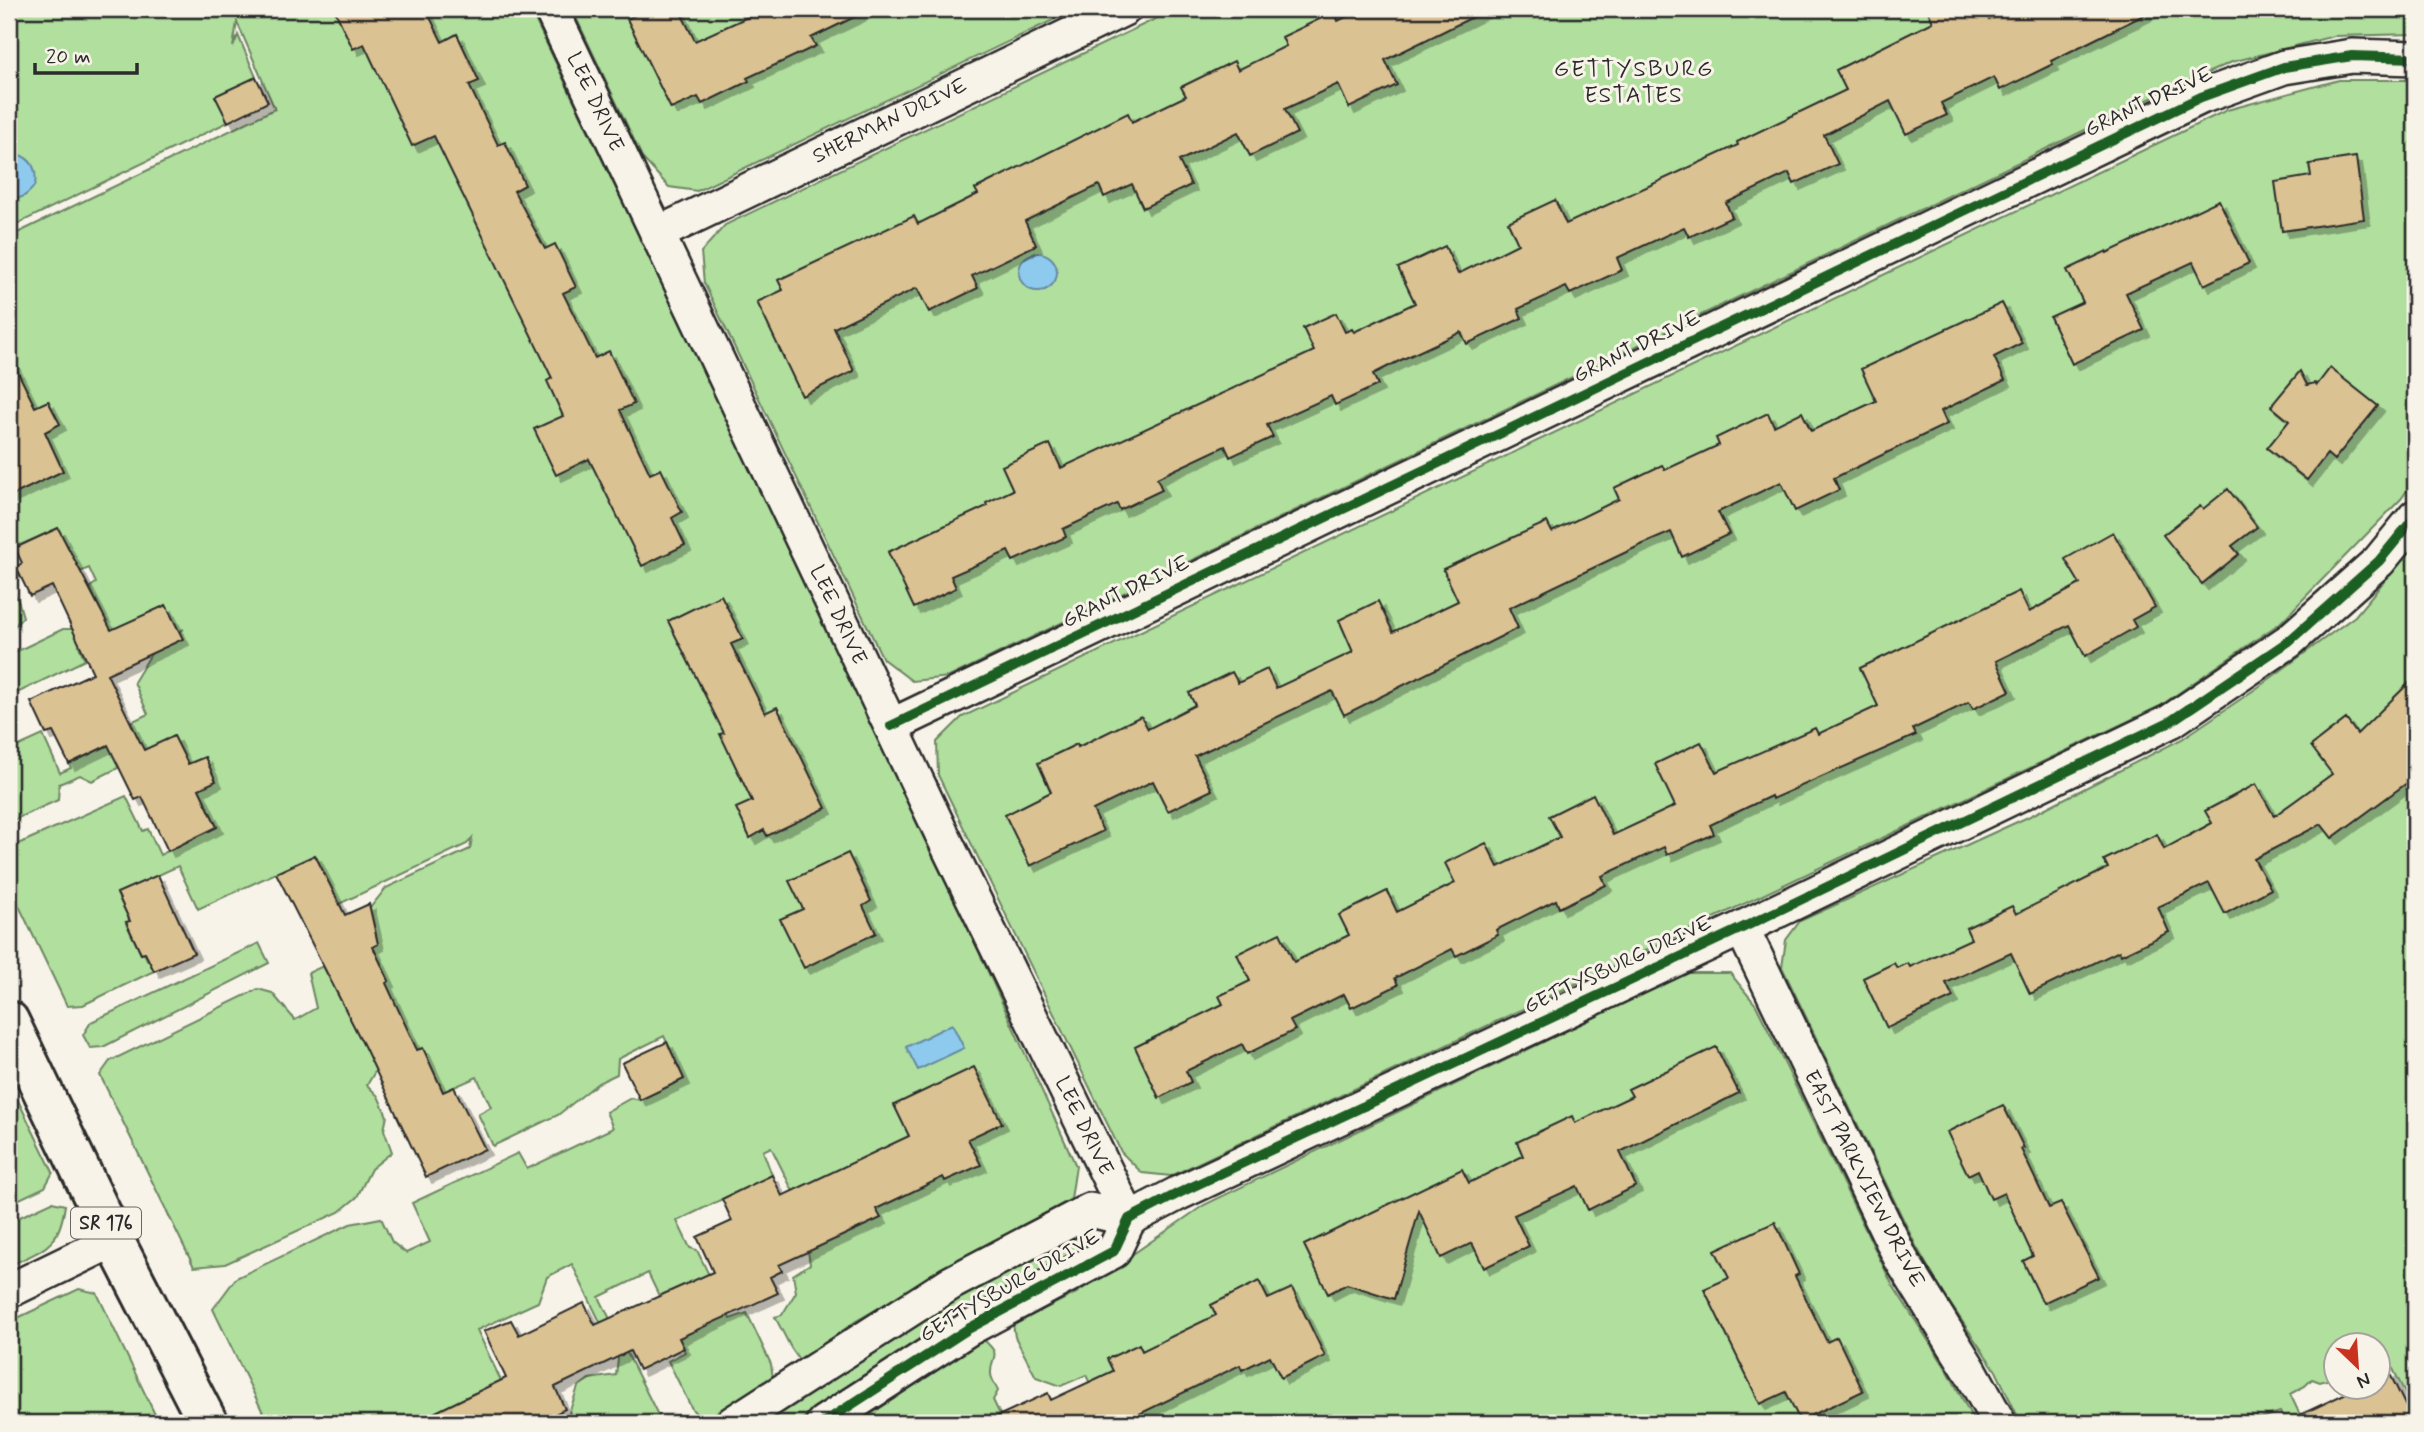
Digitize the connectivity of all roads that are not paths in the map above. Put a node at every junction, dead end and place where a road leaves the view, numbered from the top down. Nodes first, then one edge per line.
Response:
1 (551, 9) edge
2 (1124, 9) edge
3 (2415, 58) edge
4 (657, 234) junction
5 (2415, 517) edge
6 (891, 726) junction
7 (1742, 928) junction
8 (9, 1021) edge
9 (1129, 1219) junction
10 (114, 1240) junction
11 (9, 1291) edge
12 (208, 1423) edge
13 (733, 1423) edge
14 (823, 1423) edge
15 (1998, 1423) edge

1 - 4 street, LEE DRIVE
2 - 4 street, SHERMAN DRIVE
3 - 6 street, GRANT DRIVE
4 - 6 street, LEE DRIVE
5 - 7 street, GETTYSBURG DRIVE
6 - 9 street, LEE DRIVE
7 - 9 street, GETTYSBURG DRIVE
7 - 15 street, EAST PARKVIEW DRIVE
8 - 10 main road, SR 176
9 - 13 street, GETTYSBURG DRIVE
9 - 14 street, GETTYSBURG DRIVE
10 - 11 street
10 - 12 main road, SR 176

